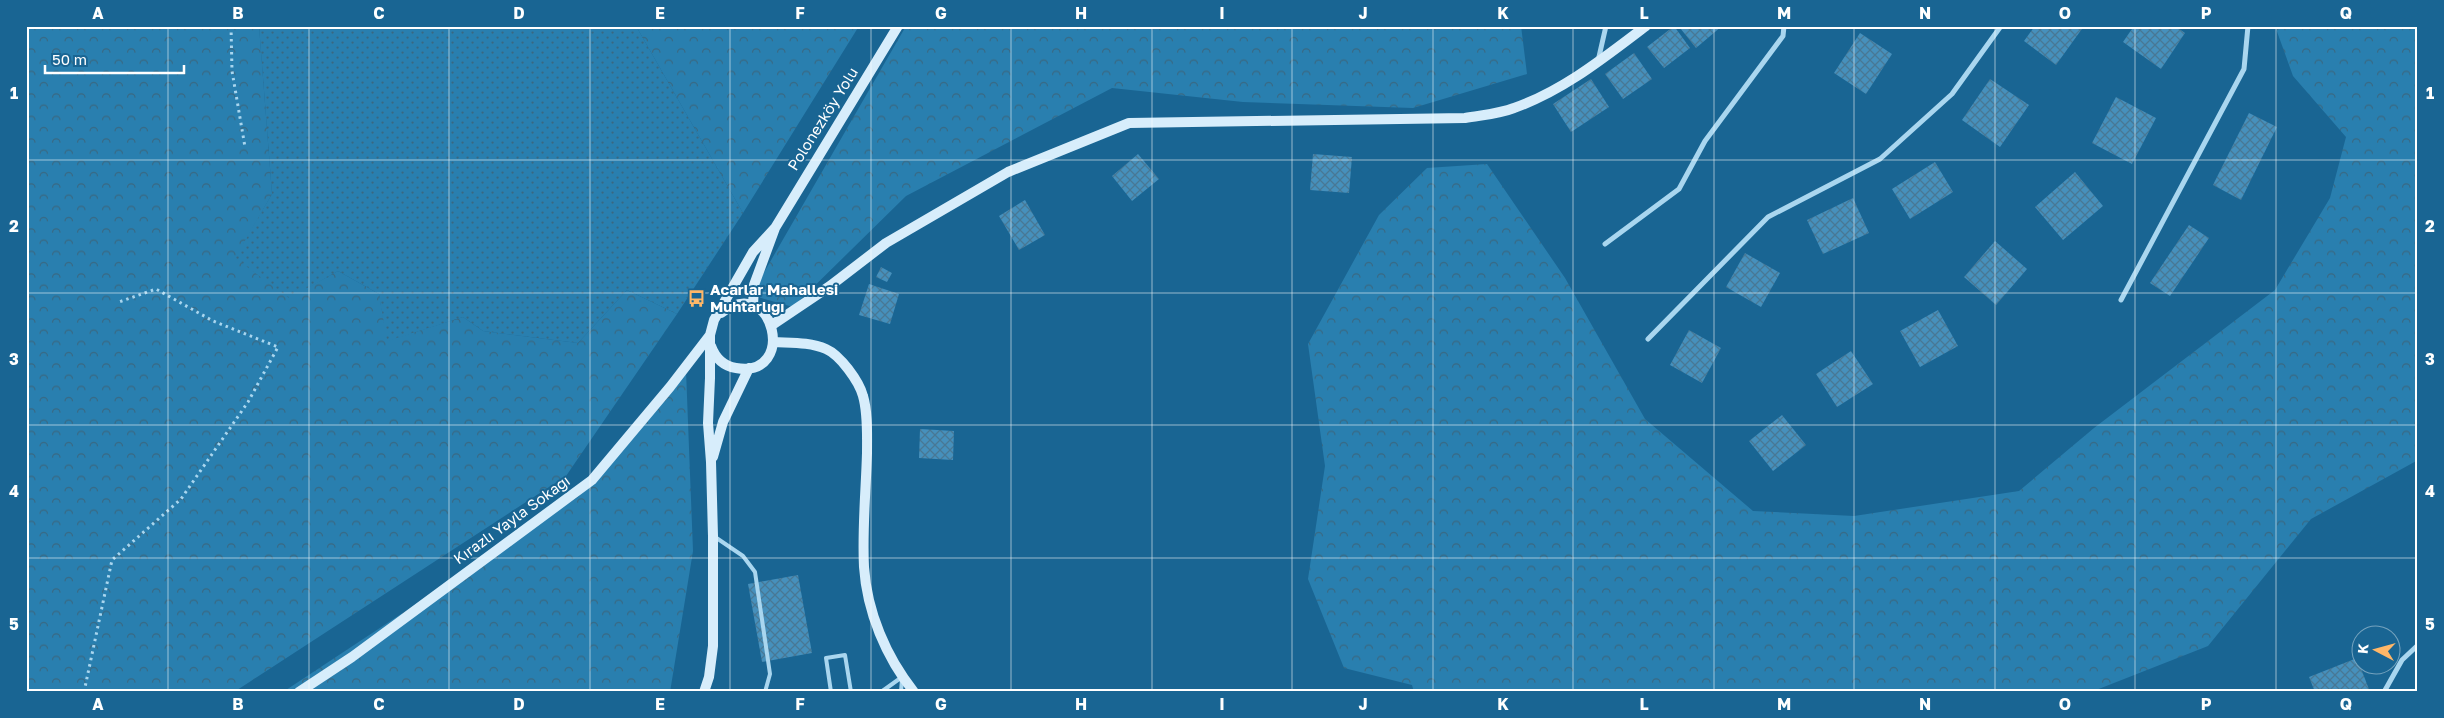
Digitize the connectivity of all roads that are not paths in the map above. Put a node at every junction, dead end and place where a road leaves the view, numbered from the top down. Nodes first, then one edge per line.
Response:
1 (898, 26) edge
2 (1606, 26) edge
3 (1646, 26) edge
4 (1784, 26) edge
5 (2001, 26) edge
6 (2248, 26) edge
7 (1597, 64) junction
8 (775, 228) junction
9 (1604, 244) dead end
10 (2121, 300) dead end
11 (753, 306) junction
12 (719, 314) junction
13 (772, 325) junction
14 (710, 335) junction
15 (1648, 339) dead end
16 (774, 342) junction
17 (750, 368) junction
18 (711, 462) junction
19 (713, 536) junction
20 (2418, 645) edge
21 (902, 677) junction
22 (299, 692) edge
23 (704, 692) edge
24 (765, 692) edge
25 (831, 692) edge
26 (850, 692) edge
27 (881, 692) edge
28 (901, 692) edge
29 (914, 692) edge
30 (2384, 692) edge

1 - 8 main road, Polonezköy Yolu
2 - 7 street
3 - 7 main road
4 - 9 street
5 - 15 street
6 - 10 street
7 - 13 main road
8 - 11 main road
8 - 12 main road
11 - 12 main road
11 - 13 main road
12 - 14 main road
13 - 16 main road
14 - 17 main road
14 - 18 main road
14 - 22 main road, Kırazlı Yayla Sokağı
16 - 17 main road
16 - 21 main road
17 - 18 main road
18 - 19 main road
19 - 23 main road
19 - 24 lane
20 - 30 street
21 - 27 lane
21 - 28 lane
21 - 29 main road
25 - 26 lane

